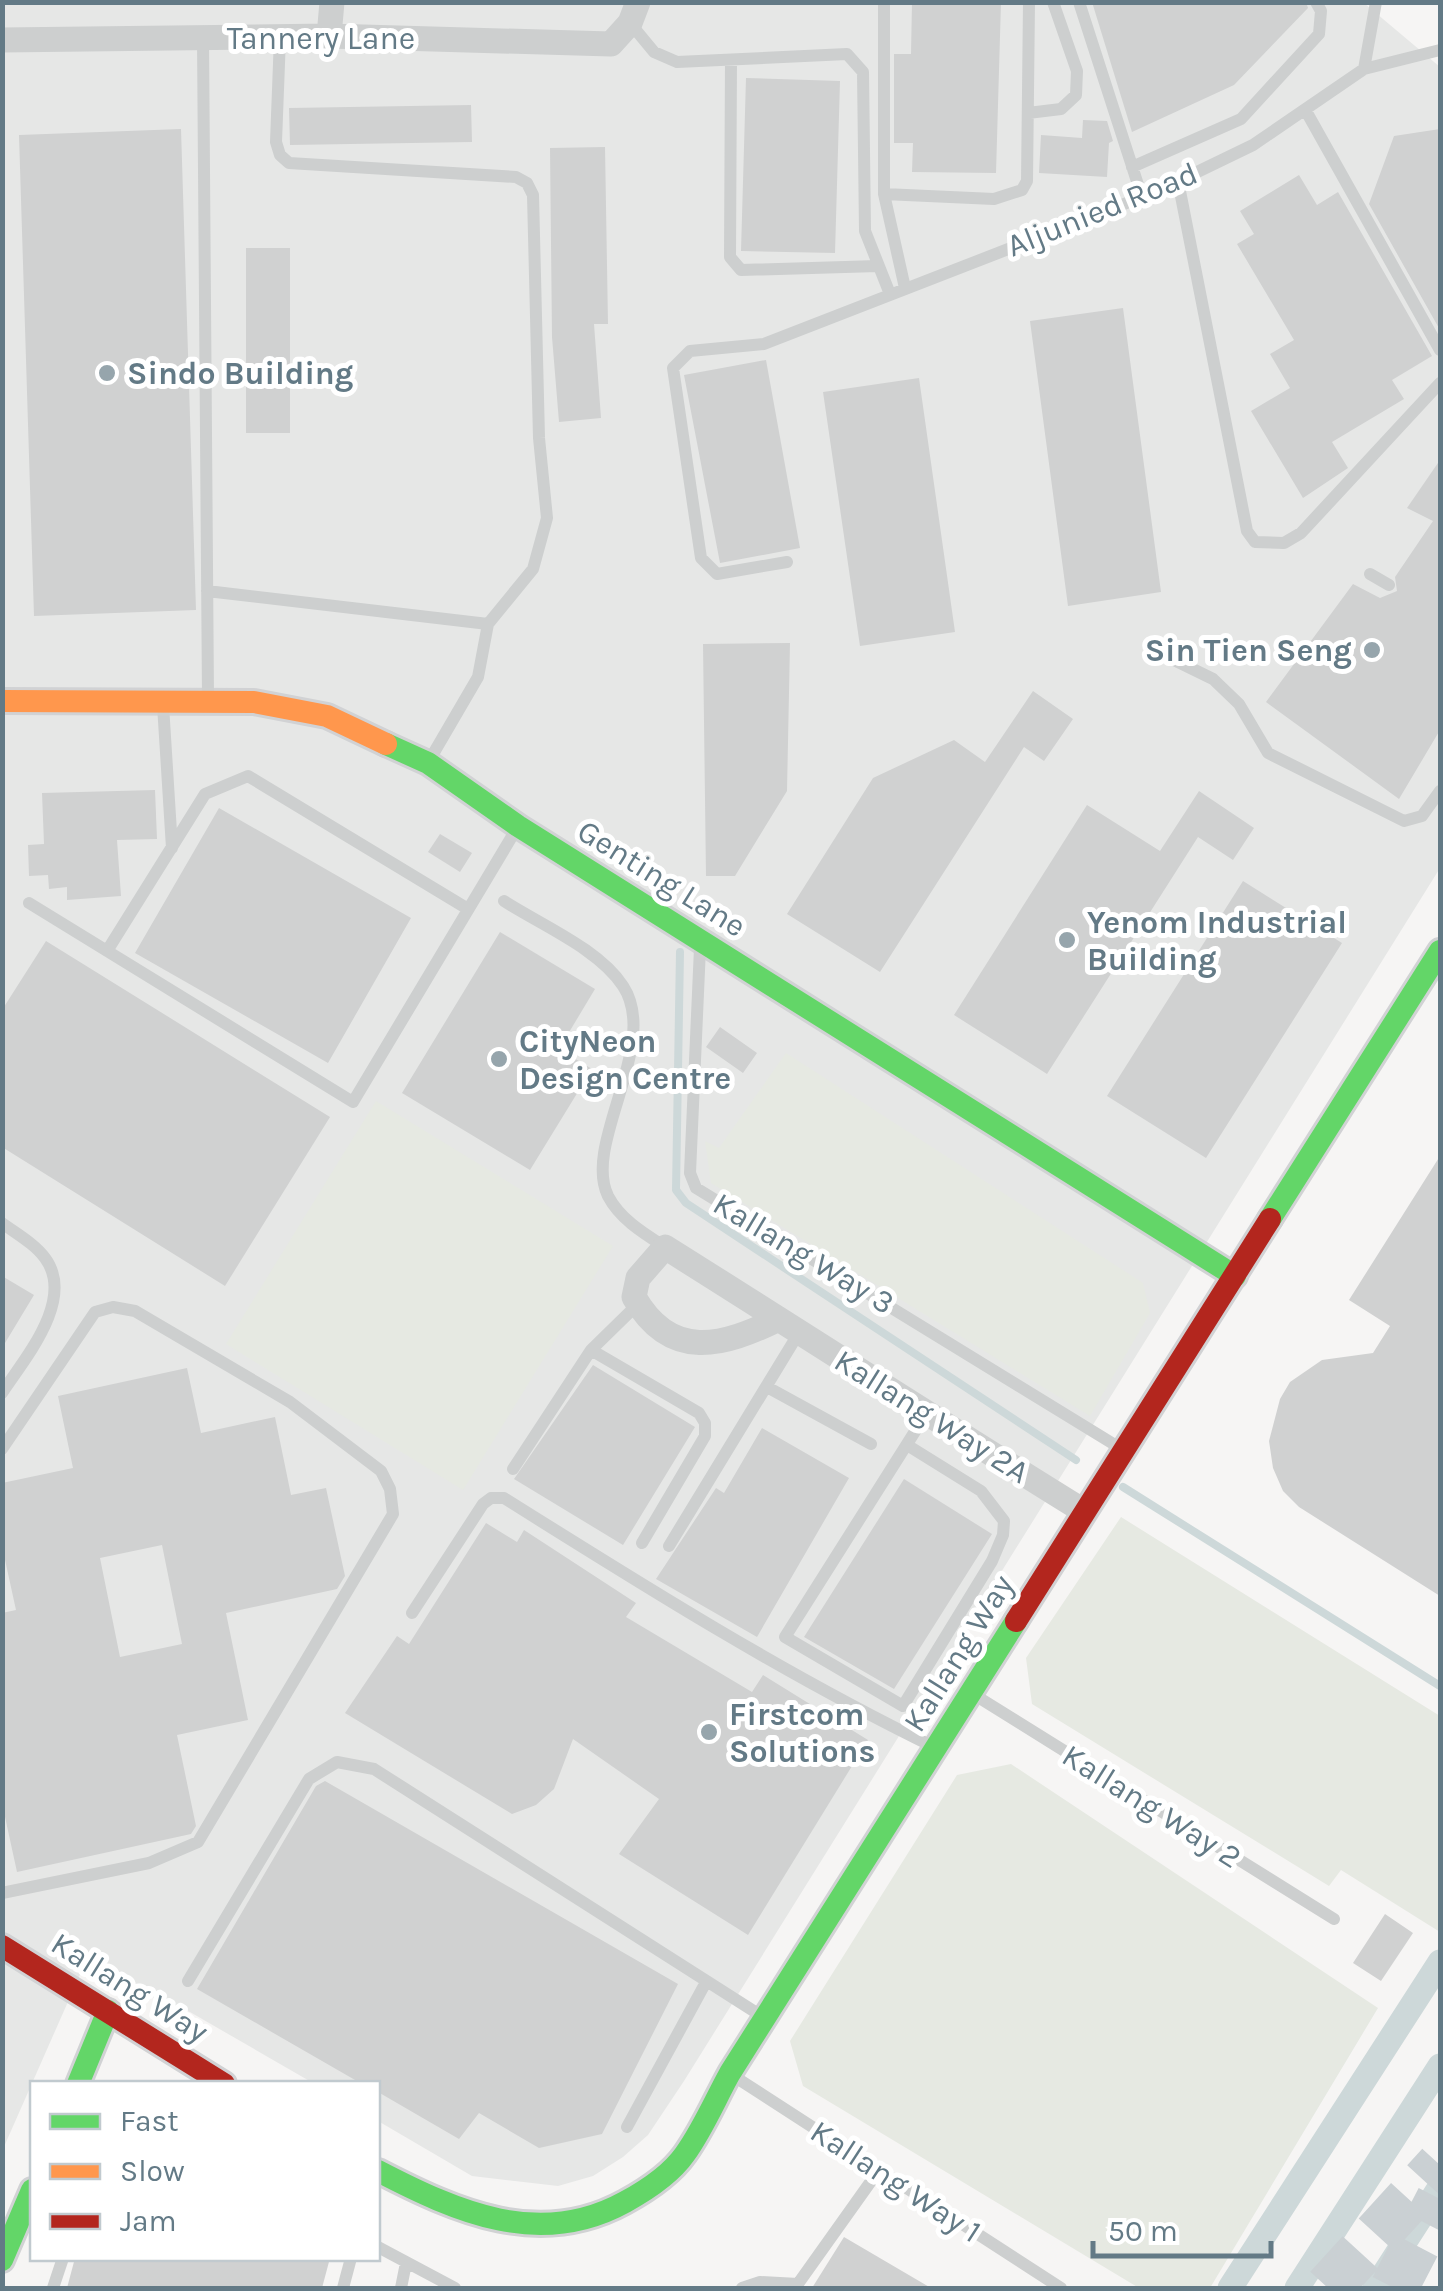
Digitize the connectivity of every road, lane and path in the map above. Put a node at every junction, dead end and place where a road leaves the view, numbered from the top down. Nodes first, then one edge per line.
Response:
1 (332, 2) edge
2 (884, 2) edge
3 (1029, 2) edge
4 (1053, 2) edge
5 (1079, 2) edge
6 (1316, 2) edge
7 (1376, 2) edge
8 (634, 13) edge
9 (329, 36) junction
10 (280, 37) junction
11 (203, 38) junction
12 (2, 40) edge
13 (1440, 50) edge
14 (731, 60) junction
15 (1364, 69) junction
16 (1306, 110) junction
17 (1028, 113) junction
18 (1132, 166) junction
19 (1178, 181) junction
20 (884, 194) junction
21 (1142, 197) junction
22 (878, 266) junction
23 (905, 288) junction
24 (890, 294) junction
25 (1440, 350) edge
26 (1440, 384) edge
27 (787, 562) dead end
28 (1370, 574) dead end
29 (1389, 585) dead end
30 (207, 591) junction
31 (488, 624) junction
32 (1168, 657) dead end
33 (2, 701) edge
34 (208, 701) junction
35 (163, 702) junction
36 (428, 762) junction
37 (1440, 790) edge
38 (518, 826) junction
39 (172, 848) junction
40 (504, 901) dead end
41 (29, 903) dead end
42 (468, 909) junction
43 (701, 940) junction
44 (107, 951) junction
45 (1440, 951) edge
46 (2, 1223) edge
47 (665, 1247) junction
48 (1235, 1276) junction
49 (638, 1304) junction
50 (790, 1325) junction
51 (591, 1350) junction
52 (766, 1387) junction
53 (2, 1393) edge
54 (926, 1414) junction
55 (871, 1444) dead end
56 (907, 1445) junction
57 (2, 1450) edge
58 (1120, 1457) junction
59 (513, 1469) dead end
60 (1091, 1503) junction
61 (642, 1543) dead end
62 (669, 1546) dead end
63 (412, 1613) dead end
64 (971, 1692) junction
65 (936, 1748) junction
66 (2, 1893) edge
67 (1334, 1919) dead end
68 (2, 1946) edge
69 (188, 1981) dead end
70 (706, 1982) junction
71 (108, 2012) junction
72 (764, 2018) junction
73 (730, 2073) junction
74 (79, 2081) edge
75 (219, 2081) edge
76 (627, 2127) dead end
77 (879, 2170) junction
78 (380, 2172) edge
79 (30, 2195) edge
80 (380, 2248) edge
81 (2, 2260) edge
82 (62, 2261) edge
83 (350, 2261) edge
84 (406, 2263) junction
85 (797, 2286) edge
86 (54, 2288) edge
87 (343, 2288) edge
88 (401, 2288) edge
89 (455, 2288) edge
90 (742, 2288) edge
91 (1061, 2288) edge

1 - 9 street
2 - 20 lane
3 - 17 lane
4 - 17 lane
5 - 18 lane
6 - 18 lane
7 - 15 lane
8 - 9 street, Tannery Lane
8 - 14 lane
9 - 10 street, Tannery Lane
10 - 11 street, Tannery Lane
10 - 31 lane
11 - 12 street, Tannery Lane
11 - 30 lane
13 - 15 lane, Aljunied Road
14 - 22 lane
14 - 22 lane
15 - 16 lane, Aljunied Road
16 - 19 lane, Aljunied Road
16 - 25 lane
17 - 20 lane
18 - 21 lane
19 - 21 lane, Aljunied Road
19 - 26 lane
20 - 23 lane
21 - 23 lane, Aljunied Road
22 - 24 lane
23 - 24 lane, Aljunied Road
24 - 27 lane, Aljunied Road
28 - 29 lane
30 - 31 lane
30 - 34 lane
31 - 36 lane
32 - 37 lane
33 - 35 street, Genting Lane
34 - 35 street, Genting Lane
34 - 36 street, Genting Lane
35 - 39 lane
36 - 38 street, Genting Lane
38 - 42 lane
38 - 43 street, Genting Lane
39 - 42 lane
39 - 44 lane
40 - 47 lane, Kallang Way 2A
41 - 44 lane
42 - 44 lane
43 - 48 street, Genting Lane
43 - 58 lane, Kallang Way 3
45 - 48 street, Kallang Way
46 - 53 lane
47 - 49 street
47 - 50 street, Kallang Way 2A
48 - 58 street, Kallang Way
49 - 50 street
49 - 51 lane
50 - 52 lane
50 - 54 street, Kallang Way 2A
51 - 59 lane
51 - 61 lane
52 - 55 lane
52 - 62 lane
54 - 56 lane
54 - 60 street, Kallang Way 2A
56 - 56 lane
57 - 66 lane
58 - 60 street, Kallang Way
60 - 64 street, Kallang Way
63 - 65 lane
64 - 65 street, Kallang Way
64 - 67 lane, Kallang Way 2
65 - 72 street, Kallang Way
68 - 71 street, Kallang Way
69 - 70 lane
70 - 72 lane
70 - 76 lane
71 - 74 street
71 - 75 street, Kallang Way
72 - 73 street, Kallang Way
73 - 77 lane, Kallang Way 1
73 - 78 street, Kallang Way
77 - 85 lane
77 - 91 lane, Kallang Way 1
79 - 81 street
80 - 84 lane
82 - 86 lane
83 - 87 lane
84 - 88 lane
84 - 89 lane
85 - 90 lane

